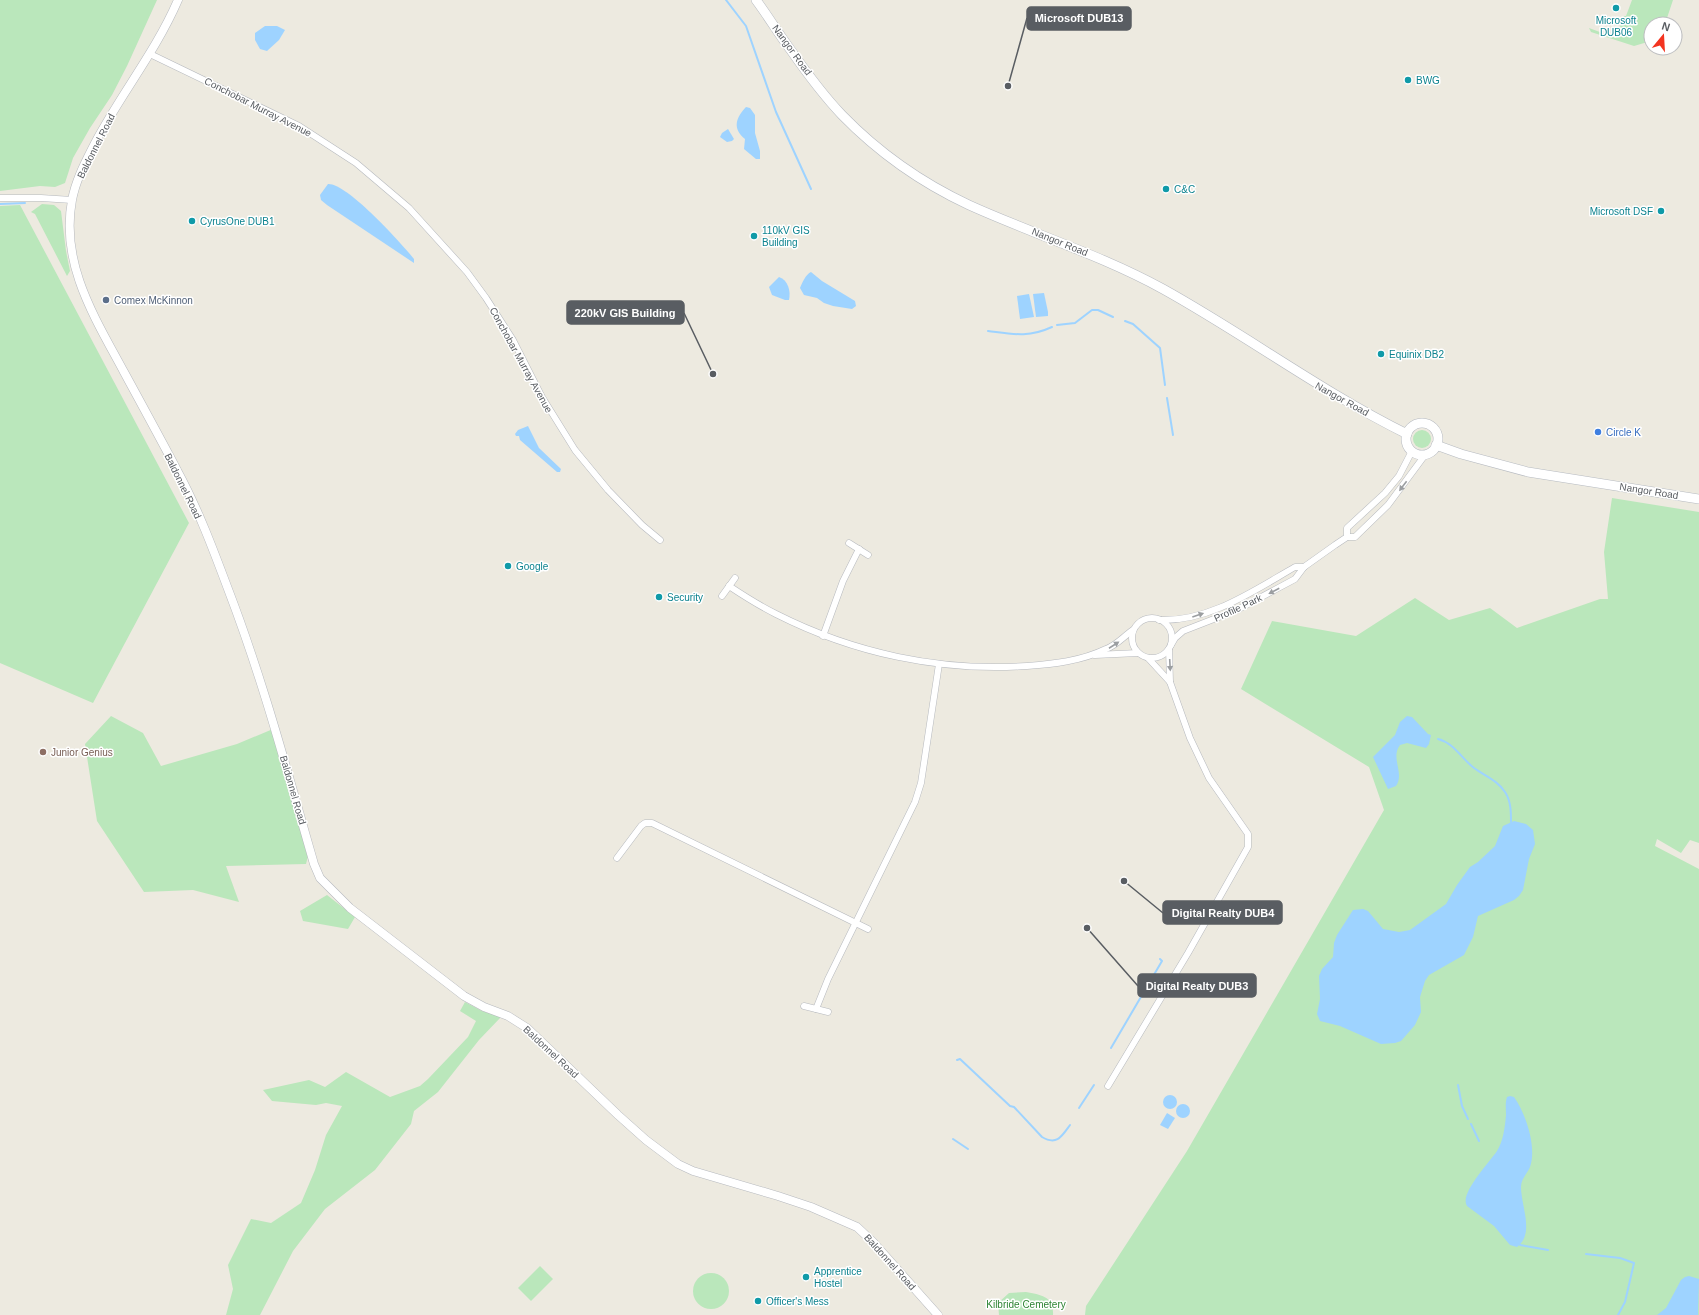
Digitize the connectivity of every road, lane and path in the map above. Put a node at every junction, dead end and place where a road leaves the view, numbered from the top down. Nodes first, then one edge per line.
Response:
1 (178, 0) edge
2 (756, 0) edge
3 (150, 54) junction
4 (0, 198) edge
5 (72, 200) junction
6 (1407, 434) junction
7 (1436, 445) junction
8 (1412, 451) junction
9 (1426, 455) junction
10 (1699, 499) edge
11 (1347, 537) junction
12 (660, 540) dead end
13 (849, 543) dead end
14 (859, 549) junction
15 (868, 555) dead end
16 (1304, 567) junction
17 (734, 578) dead end
18 (729, 586) junction
19 (722, 596) dead end
20 (1159, 620) junction
21 (1133, 630) junction
22 (824, 636) junction
23 (1170, 647) junction
24 (1138, 653) junction
25 (1092, 656) junction
26 (1148, 658) junction
27 (939, 664) junction
28 (1170, 682) junction
29 (617, 858) dead end
30 (856, 923) junction
31 (868, 929) dead end
32 (804, 1006) dead end
33 (816, 1009) junction
34 (828, 1012) dead end
35 (1108, 1086) dead end
36 (938, 1315) edge

1 - 3 street, Baldonnel Road
2 - 6 main road, Nangor Road
3 - 5 street, Baldonnel Road
3 - 12 street, Conchobar Murray Avenue
4 - 5 street
5 - 36 street, Baldonnel Road
6 - 7 main road
6 - 8 main road
7 - 9 main road
7 - 10 main road, Nangor Road
8 - 9 main road
8 - 11 street, Profile Park
9 -> 11 street, Profile Park
11 - 16 street, Profile Park
13 - 14 street
14 - 15 street
14 - 22 street
20 -> 16 street, Profile Park
16 -> 23 street, Profile Park
17 - 18 street
18 - 19 street
18 - 22 street
20 - 21 street
20 - 23 street
21 - 24 street
25 -> 21 street
22 - 27 street
23 - 26 street
23 -> 28 street
24 - 25 street
24 - 26 street
25 - 27 street
26 - 28 street
27 - 30 street
28 - 35 street
29 - 30 street
30 - 31 street
30 - 33 street
32 - 33 street
33 - 34 street

